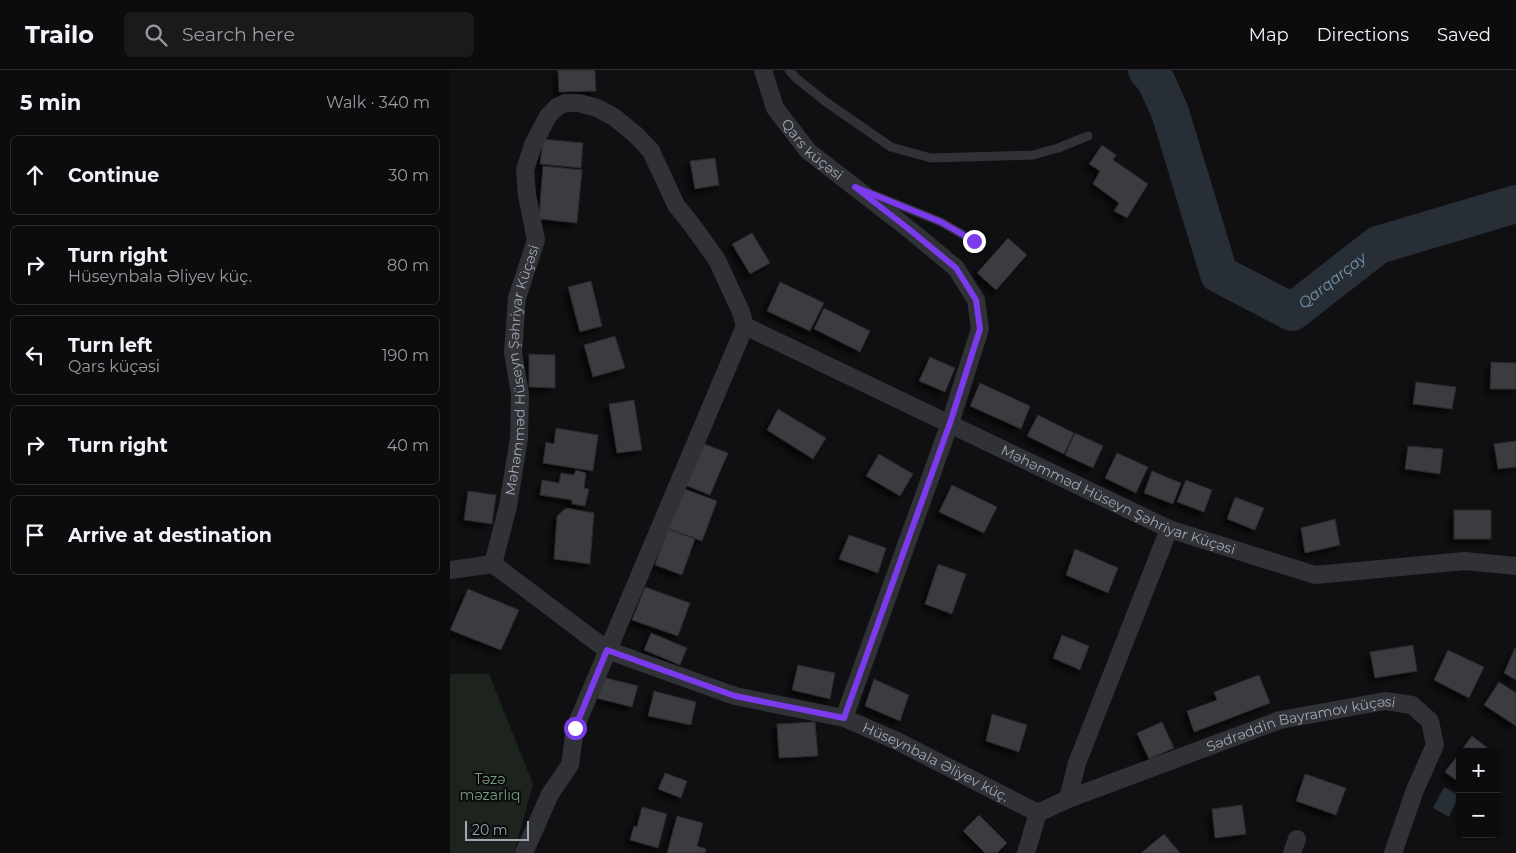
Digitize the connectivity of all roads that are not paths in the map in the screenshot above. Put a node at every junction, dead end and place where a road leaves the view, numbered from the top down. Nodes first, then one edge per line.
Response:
1 (763, 70) edge
2 (789, 70) edge
3 (1088, 136) dead end
4 (855, 187) junction
5 (974, 241) dead end
6 (745, 326) junction
7 (950, 423) junction
8 (1169, 529) junction
9 (493, 564) junction
10 (1516, 566) edge
11 (450, 570) edge
12 (607, 650) junction
13 (844, 718) junction
14 (1068, 799) junction
15 (1038, 813) junction
16 (524, 853) edge
17 (1026, 853) edge
18 (1393, 853) edge

1 - 4 street, Qars küçəsi
2 - 3 lane
4 - 5 lane
4 - 7 street, Qars küçəsi
6 - 7 street, Məhəmməd Hüseyn Şəhriyar Küçəsi
6 - 9 street, Məhəmməd Hüseyn Şəhriyar Küçəsi
6 - 12 street
7 - 8 street, Məhəmməd Hüseyn Şəhriyar Küçəsi
7 - 13 street, Qars küçəsi
8 - 10 street, Məhəmməd Hüseyn Şəhriyar Küçəsi
8 - 14 street
9 - 11 street
9 - 12 street, Hüseynbala Əliyev küç.
12 - 13 street, Hüseynbala Əliyev küç.
12 - 16 street
13 - 15 street, Hüseynbala Əliyev küç.
14 - 15 street, Sədrəddin Bayramov küçəsi
14 - 18 street, Sədrəddin Bayramov küçəsi
15 - 17 street

